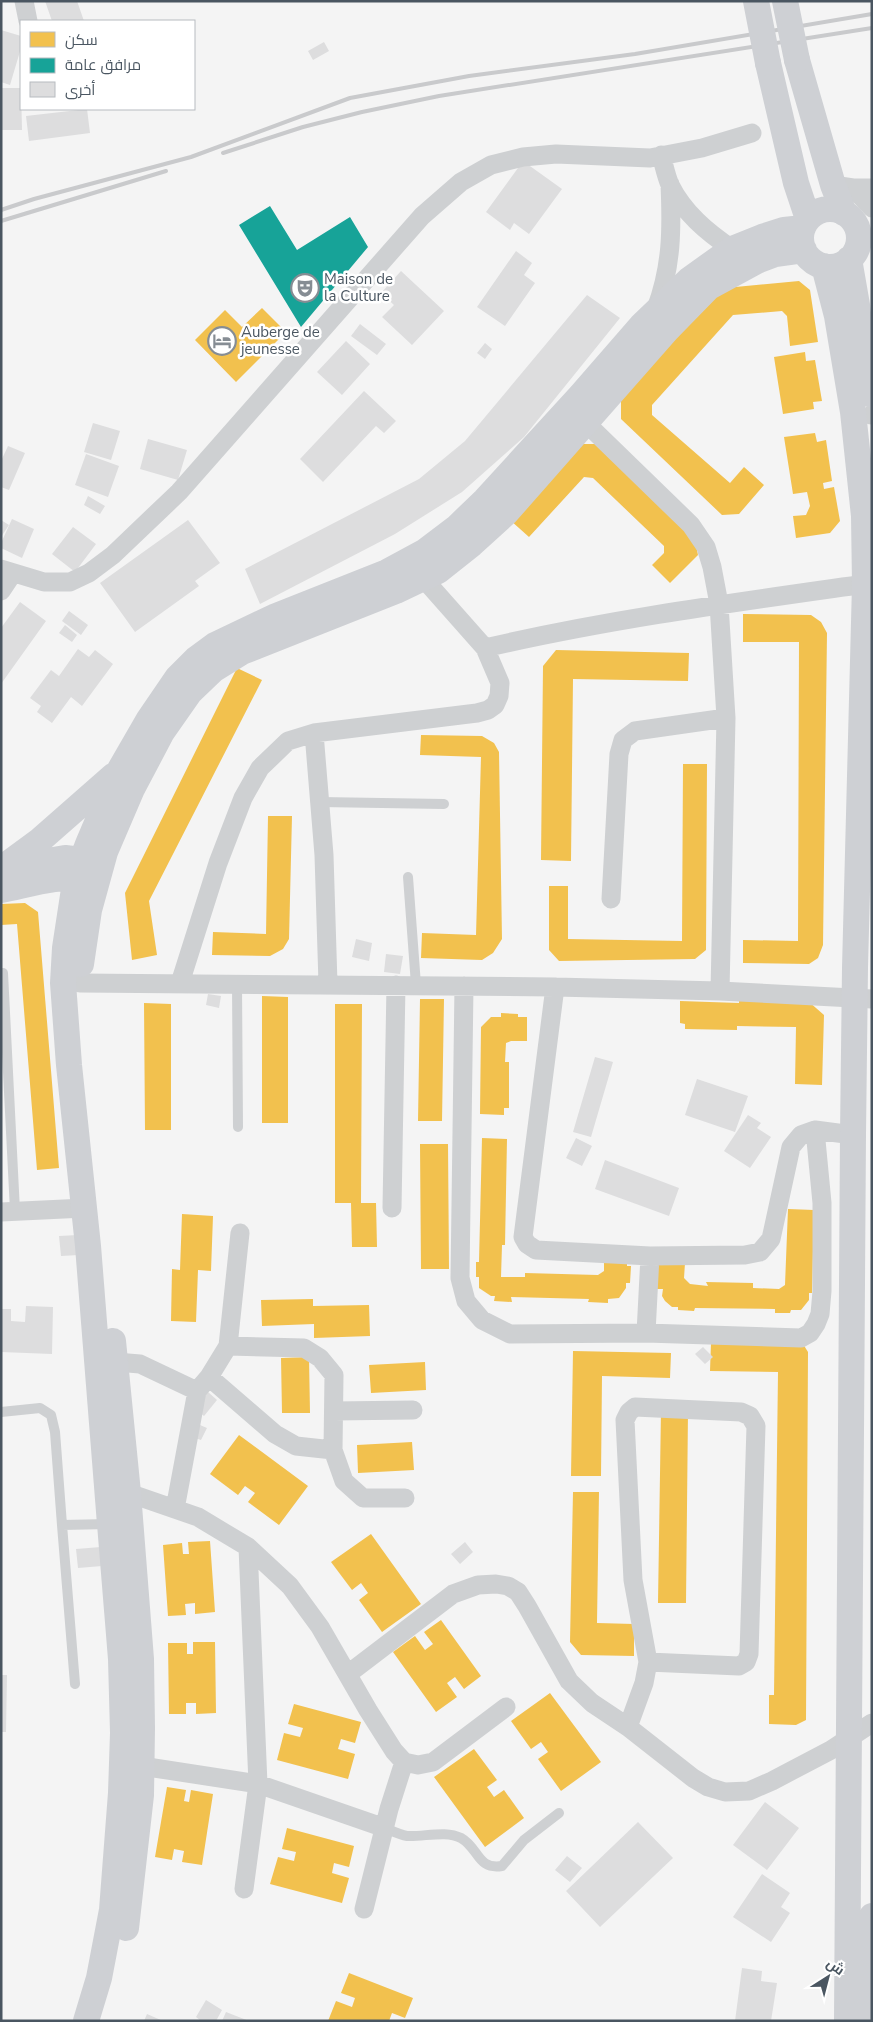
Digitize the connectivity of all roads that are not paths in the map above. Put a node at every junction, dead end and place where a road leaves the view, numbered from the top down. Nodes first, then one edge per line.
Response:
1 (24, 1) edge
2 (756, 1) edge
3 (785, 1) edge
4 (28, 20) edge
5 (752, 133) dead end
6 (661, 155) junction
7 (670, 184) junction
8 (853, 187) edge
9 (805, 232) junction
10 (860, 235) edge
11 (732, 249) junction
12 (824, 266) junction
13 (655, 312) junction
14 (868, 367) edge
15 (872, 417) edge
16 (586, 423) junction
17 (7, 571) edge
18 (423, 578) junction
19 (865, 584) junction
20 (1, 591) edge
21 (719, 604) junction
22 (485, 648) junction
23 (726, 718) junction
24 (314, 733) junction
25 (119, 770) junction
26 (320, 802) junction
27 (444, 804) dead end
28 (1, 869) edge
29 (89, 869) junction
30 (408, 877) dead end
31 (14, 888) edge
32 (611, 899) dead end
33 (69, 915) junction
34 (3, 973) dead end
35 (80, 983) junction
36 (180, 983) junction
37 (236, 984) junction
38 (328, 984) junction
39 (396, 985) junction
40 (416, 985) junction
41 (464, 986) junction
42 (555, 987) junction
43 (720, 991) junction
44 (863, 999) edge
45 (4, 1069) edge
46 (238, 1128) dead end
47 (816, 1130) junction
48 (853, 1135) junction
49 (85, 1208) junction
50 (392, 1208) dead end
51 (8, 1212) edge
52 (240, 1233) dead end
53 (650, 1256) junction
54 (646, 1333) junction
55 (228, 1346) junction
56 (116, 1362) junction
57 (203, 1384) junction
58 (413, 1410) dead end
59 (334, 1411) junction
60 (1, 1412) edge
61 (333, 1450) junction
62 (118, 1489) junction
63 (405, 1498) dead end
64 (175, 1509) junction
65 (110, 1524) junction
66 (62, 1525) junction
67 (248, 1547) junction
68 (648, 1662) junction
69 (348, 1674) junction
70 (75, 1684) dead end
71 (506, 1707) dead end
72 (872, 1723) edge
73 (628, 1727) junction
74 (849, 1737) junction
75 (404, 1762) junction
76 (141, 1766) junction
77 (258, 1784) junction
78 (559, 1813) dead end
79 (385, 1828) junction
80 (244, 1889) dead end
81 (364, 1909) dead end
82 (872, 1916) edge
83 (86, 2021) edge
84 (104, 2021) edge
85 (847, 2021) edge
86 (871, 2021) edge

1 - 4 street
2 - 9 main road, bridge
3 - 8 main road, bridge
5 - 6 street
6 - 7 street
6 - 17 street
7 - 11 street
7 - 13 street
8 - 10 main road
9 - 10 main road
9 - 11 main road
9 - 12 main road
9 - 16 main road
10 - 12 main road
10 - 14 main road
11 - 13 main road
12 - 19 main road
13 - 25 main road
14 - 15 main road
16 - 18 main road
16 - 21 street
17 - 20 street
18 - 22 street
18 - 29 main road
19 - 21 street
19 - 44 main road
21 - 22 street
21 - 23 street
22 - 24 street
23 - 32 street
23 - 43 street
24 - 26 street
24 - 36 street
25 - 28 main road
25 - 29 main road
26 - 27 lane
26 - 38 street
28 - 29 main road
29 - 31 main road
29 - 33 main road
29 - 35 main road
30 - 40 lane
31 - 33 main road
33 - 49 main road
34 - 45 lane
35 - 36 street
35 - 56 main road
36 - 37 street
37 - 38 street
37 - 46 lane
38 - 39 street
39 - 40 street
39 - 50 street
40 - 41 street
41 - 42 street
41 - 54 street
42 - 43 street
42 - 53 street
43 - 44 street
44 - 48 main road
45 - 51 lane
47 - 48 street
47 - 53 street
47 - 54 street
48 - 74 main road
49 - 51 street
49 - 62 main road
52 - 55 street
53 - 54 street
55 - 57 street
55 - 59 street
56 - 57 street
56 - 62 main road
57 - 61 street
57 - 64 street
58 - 59 street
59 - 61 street
60 - 66 lane
61 - 63 street
62 - 64 street
62 - 65 main road
62 - 76 main road
64 - 67 street
65 - 66 lane
65 - 83 main road
66 - 70 lane
67 - 69 street
67 - 77 street
68 - 68 street
68 - 73 street
69 - 73 street
69 - 75 street
71 - 75 street
72 - 74 street
73 - 74 street
74 - 85 main road
75 - 79 street
76 - 77 street
76 - 84 main road
77 - 79 street
77 - 80 street
78 - 79 lane
79 - 81 street
82 - 86 main road

